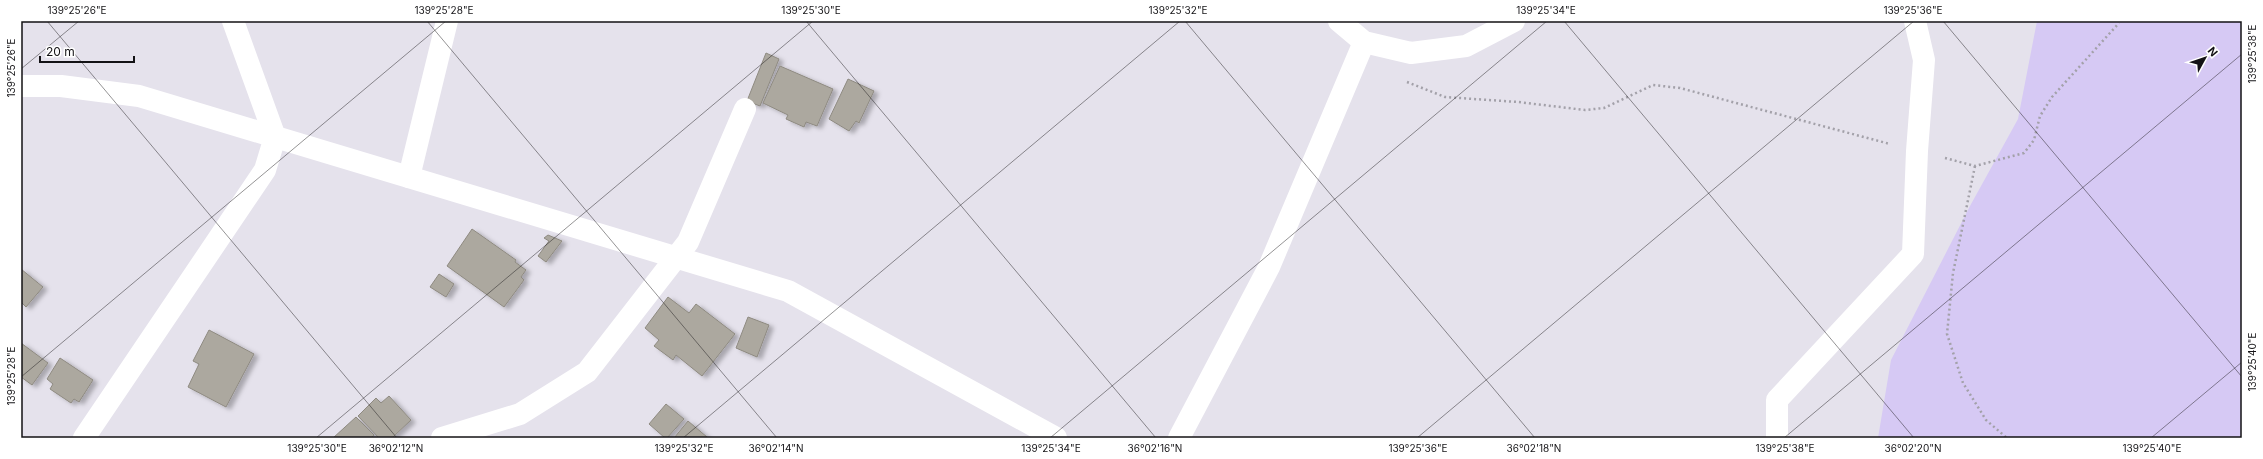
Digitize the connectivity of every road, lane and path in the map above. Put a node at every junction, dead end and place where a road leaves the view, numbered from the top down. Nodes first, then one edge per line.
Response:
1 (233, 21) edge
2 (447, 21) edge
3 (1340, 21) edge
4 (1514, 21) edge
5 (1915, 21) edge
6 (2119, 23) dead end
7 (1364, 42) junction
8 (1400, 79) dead end
9 (21, 86) edge
10 (745, 109) dead end
11 (275, 137) junction
12 (1917, 151) junction
13 (1975, 166) junction
14 (409, 177) junction
15 (676, 258) junction
16 (84, 438) edge
17 (442, 438) edge
18 (1056, 438) edge
19 (1179, 438) edge
20 (1777, 438) edge
21 (2007, 438) edge

1 - 11 street
2 - 14 street
3 - 7 street
4 - 7 street
5 - 12 street
6 - 13 path
7 - 19 street
8 - 12 path
9 - 11 street
10 - 15 street
11 - 14 street
11 - 16 street
12 - 13 path
12 - 20 street
13 - 21 path
14 - 15 street
15 - 17 street
15 - 18 street

